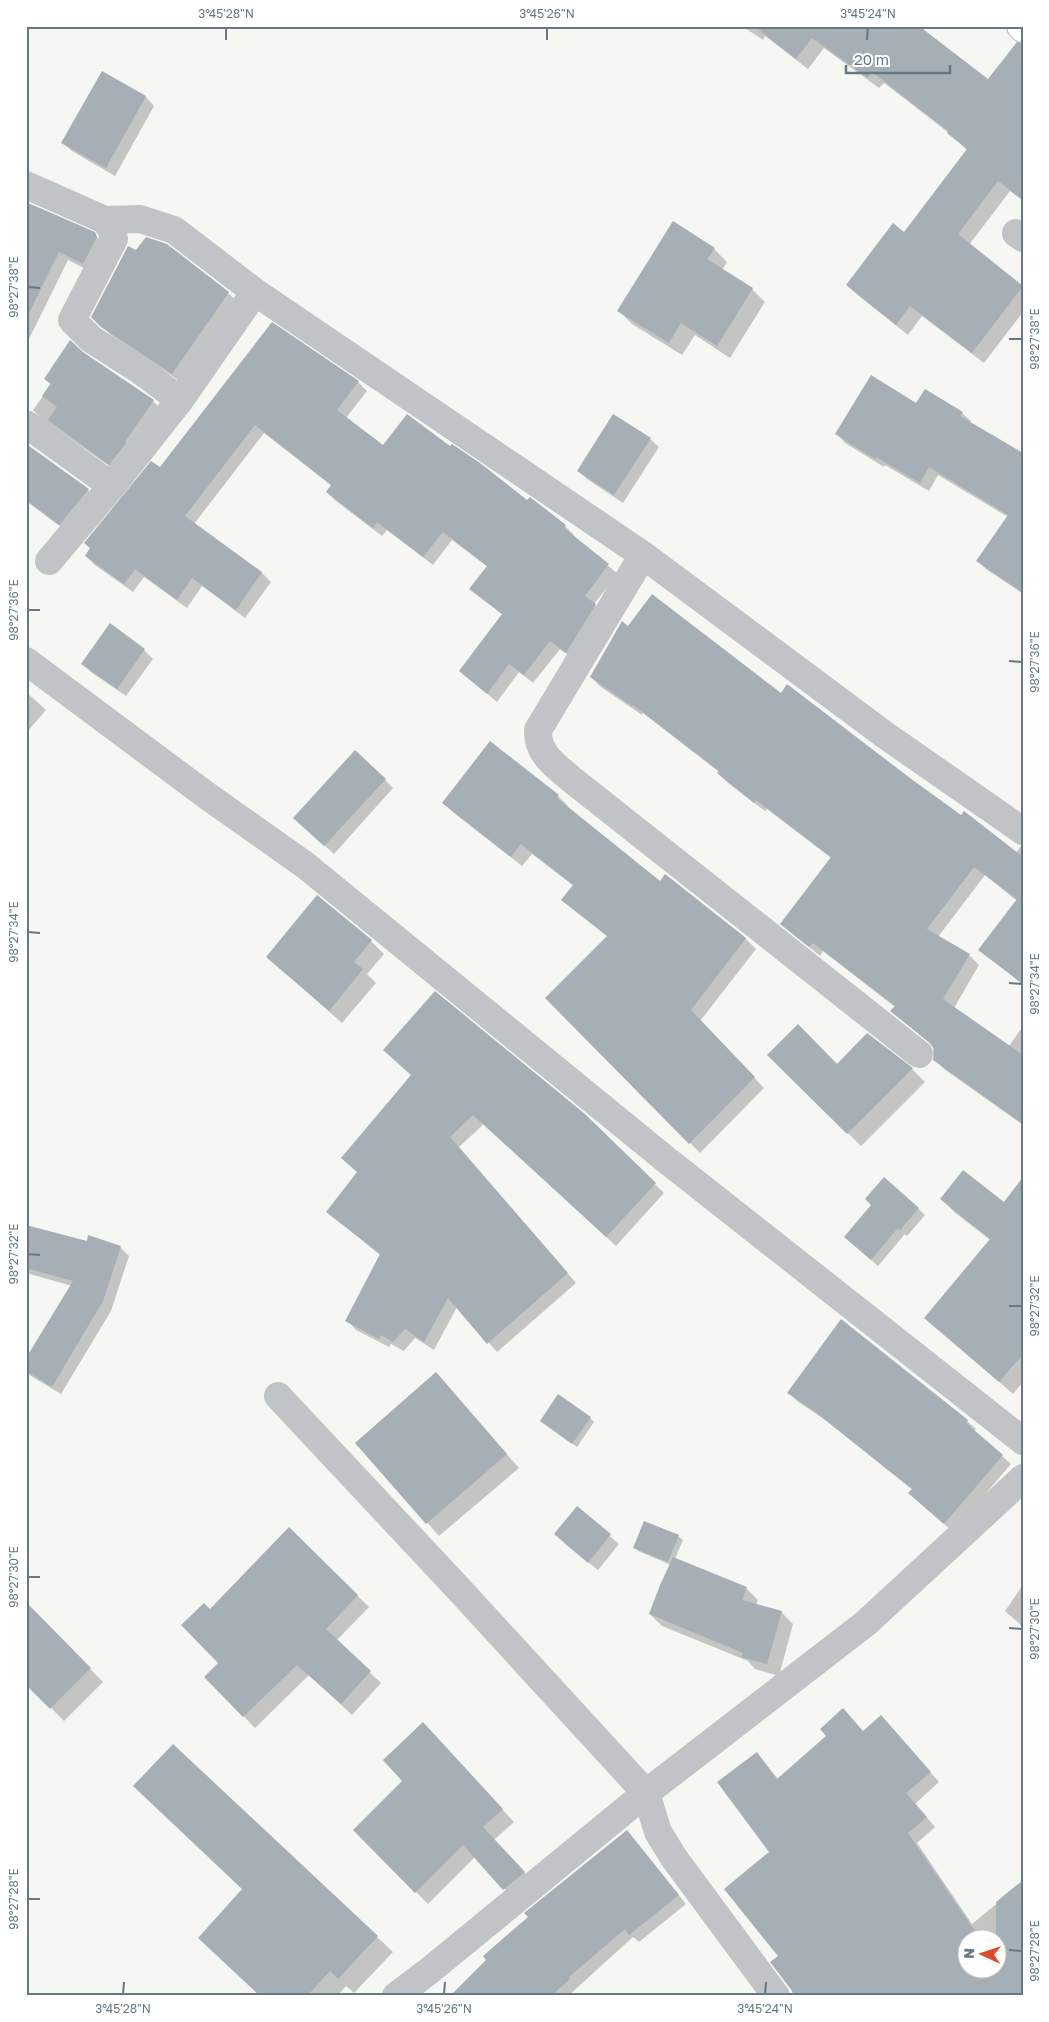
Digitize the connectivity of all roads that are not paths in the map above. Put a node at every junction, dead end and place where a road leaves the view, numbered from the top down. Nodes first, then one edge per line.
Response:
1 (26, 184) edge
2 (105, 220) junction
3 (255, 292) junction
4 (180, 400) junction
5 (26, 424) edge
6 (112, 486) junction
7 (643, 555) junction
8 (49, 561) dead end
9 (26, 661) edge
10 (1023, 831) edge
11 (919, 1054) dead end
12 (278, 1396) dead end
13 (1023, 1441) edge
14 (1023, 1478) edge
15 (646, 1793) junction
16 (396, 1996) edge
17 (776, 1996) edge

1 - 2 street
2 - 3 street
2 - 4 street
3 - 4 street
3 - 7 street
4 - 6 street
5 - 6 street
6 - 8 street
7 - 10 street
7 - 11 street
9 - 13 street
12 - 15 street
14 - 15 street
15 - 16 street
15 - 17 street

